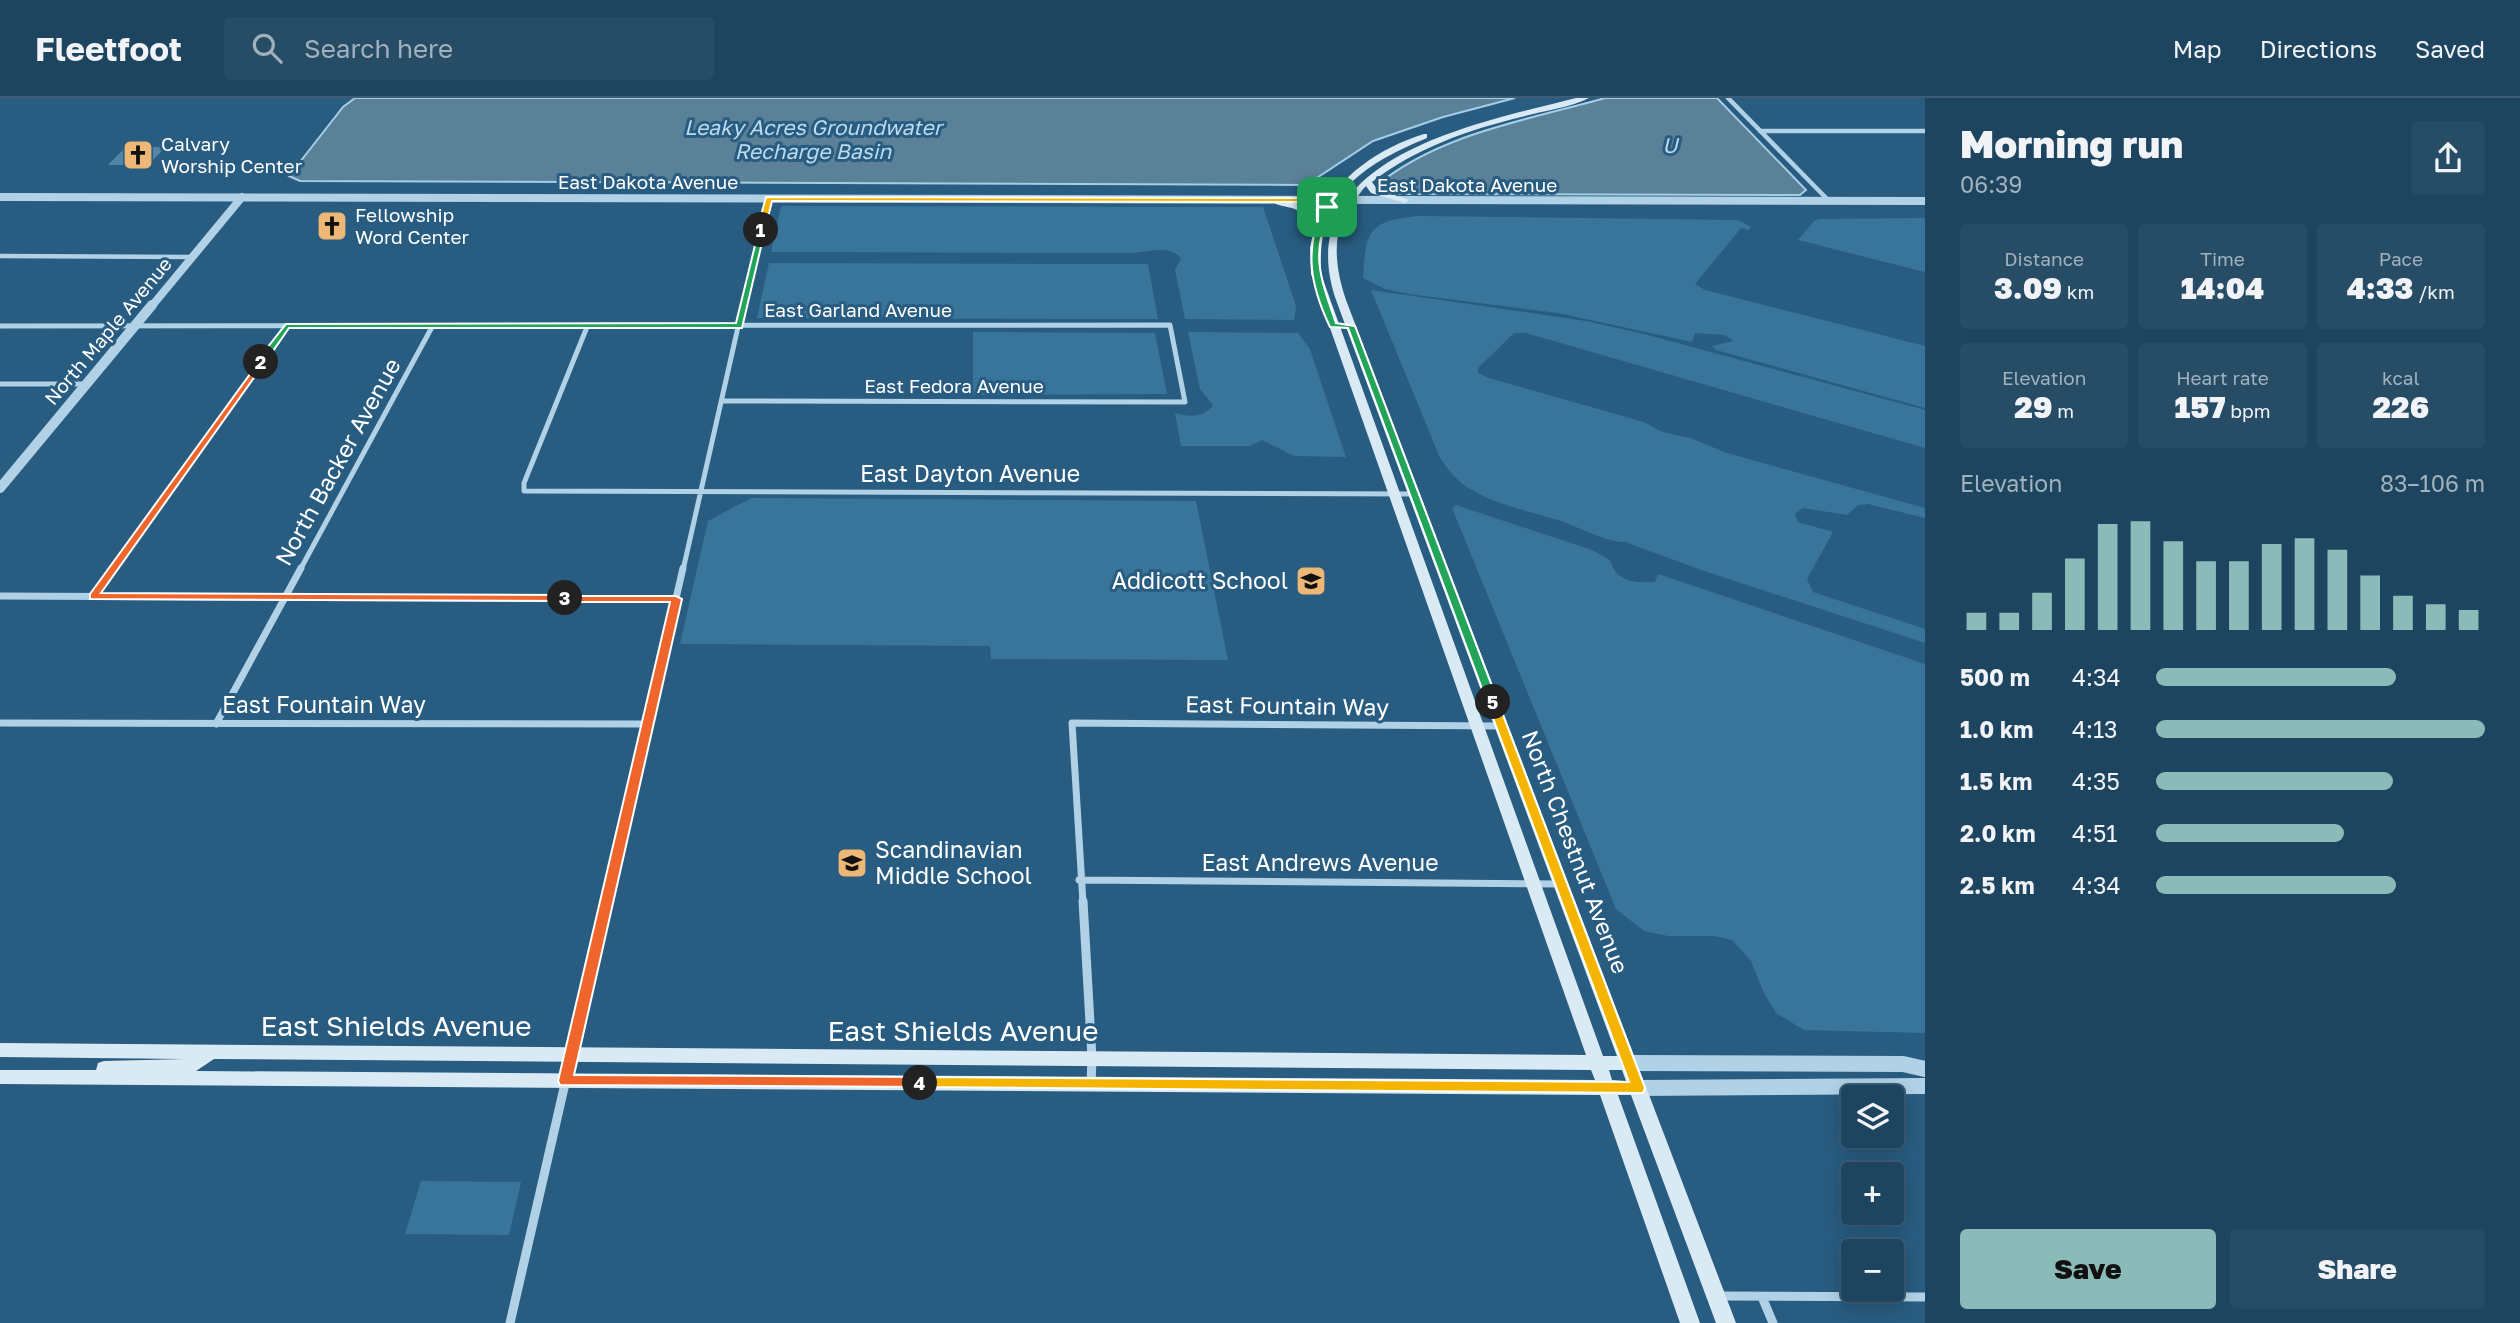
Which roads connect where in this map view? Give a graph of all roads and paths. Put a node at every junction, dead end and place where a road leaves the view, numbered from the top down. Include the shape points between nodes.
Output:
1 (1556, 98) edge
2 (1585, 98) edge
3 (1728, 98) edge
4 (1760, 131) junction
5 (1925, 131) edge
6 (1367, 181) junction
7 (0, 197) edge
8 (242, 197) junction
9 (768, 198) junction
10 (1270, 200) junction
11 (1332, 200) junction
12 (1349, 200) junction
13 (1405, 200) junction
14 (1829, 201) junction
15 (1925, 201) edge
16 (1318, 227) junction
17 (0, 256) edge
18 (192, 257) junction
19 (0, 326) edge
20 (136, 326) junction
21 (286, 326) junction
22 (739, 326) junction
23 (1333, 326) junction
24 (1351, 326) junction
25 (432, 327) junction
26 (587, 327) junction
27 (0, 384) edge
28 (86, 384) junction
29 (722, 401) junction
30 (1185, 402) joint
31 (0, 488) edge
32 (701, 490) junction
33 (1393, 494) junction
34 (1415, 494) junction
35 (0, 596) edge
36 (94, 597) junction
37 (284, 597) junction
38 (676, 599) junction
39 (0, 723) edge
40 (216, 724) junction
41 (648, 724) junction
42 (1502, 726) junction
43 (1476, 727) junction
44 (1079, 880) junction
45 (1532, 884) junction
46 (1561, 884) junction
47 (0, 1050) edge
48 (211, 1051) junction
49 (572, 1054) junction
50 (1092, 1058) junction
51 (1596, 1062) junction
52 (1629, 1063) junction
53 (1925, 1069) edge
54 (0, 1077) edge
55 (63, 1077) junction
56 (565, 1081) junction
57 (1091, 1084) junction
58 (1925, 1086) edge
59 (1605, 1088) junction
60 (1638, 1088) junction
61 (1716, 1296) junction
62 (1762, 1297) junction
63 (1925, 1297) edge
64 (510, 1323) edge
65 (1689, 1323) edge
66 (1726, 1323) edge
67 (1773, 1323) edge

1 - 11 main road via 1409,142 1364,168
2 - 6 main road, North Chestnut Avenue via 1436,141
3 - 4 street
4 - 5 street
4 - 14 street
6 - 12 main road, North Chestnut Avenue
6 - 13 main road via 1379,194
7 - 8 street, East Dakota Avenue
8 - 9 street, East Dakota Avenue
8 - 18 street, North Maple Avenue
9 - 10 street, East Dakota Avenue
9 - 22 street
10 - 11 street, East Dakota Avenue
10 - 16 main road via 1303,208
11 - 12 street, East Dakota Avenue
11 - 16 main road
12 - 13 street, East Dakota Avenue
12 - 24 main road, North Chestnut Avenue via 1336,224 1331,256
13 - 14 street, East Dakota Avenue
14 - 15 street, East Dakota Avenue
16 - 23 main road via 1313,250 1316,274
17 - 18 street
18 - 20 street, North Maple Avenue
19 - 20 street, East Garland Avenue
20 - 21 street, East Garland Avenue
20 - 28 street, North Maple Avenue
21 - 25 street, East Garland Avenue
21 - 36 street
22 - 26 street, East Garland Avenue
22 - 29 street
22 - 30 street, East Garland Avenue via 1170,325
23 - 24 main road
23 - 33 main road
24 - 34 main road, North Chestnut Avenue
25 - 26 street, East Garland Avenue
25 - 37 street, North Backer Avenue
26 - 32 street, East Dayton Avenue via 524,491
27 - 28 street
28 - 31 street, North Maple Avenue
29 - 30 street, East Fedora Avenue
29 - 32 street
32 - 33 street, East Dayton Avenue
32 - 38 street
33 - 34 street, East Dayton Avenue
33 - 43 main road
34 - 42 main road, North Chestnut Avenue
35 - 36 street
36 - 37 street
37 - 38 street
37 - 40 street, North Backer Avenue
38 - 41 street
39 - 40 street, East Fountain Way
40 - 41 street, East Fountain Way
41 - 49 street
42 - 43 street, East Fountain Way
42 - 46 main road, North Chestnut Avenue
43 - 44 street, East Fountain Way via 1072,723
43 - 45 main road
44 - 45 street, East Andrews Avenue
44 - 50 street
45 - 46 street, East Andrews Avenue
45 - 51 main road
46 - 52 main road, North Chestnut Avenue
47 - 48 main road, East Shields Avenue
48 - 49 main road, East Shields Avenue
48 - 55 main road via 193,1065 93,1068
49 - 50 main road, East Shields Avenue
49 - 56 street
50 - 51 main road, East Shields Avenue
50 - 57 street
51 - 52 main road, East Shields Avenue
51 - 59 main road
52 - 53 street, East Shields Avenue via 1903,1064
52 - 60 main road, North Chestnut Avenue
54 - 55 main road
55 - 56 main road
56 - 57 main road
56 - 64 street
57 - 59 main road
58 - 60 street
59 - 60 main road
59 - 65 main road
60 - 61 main road, North Chestnut Avenue
61 - 62 street
61 - 66 main road, North Chestnut Avenue
62 - 63 street
62 - 67 street

